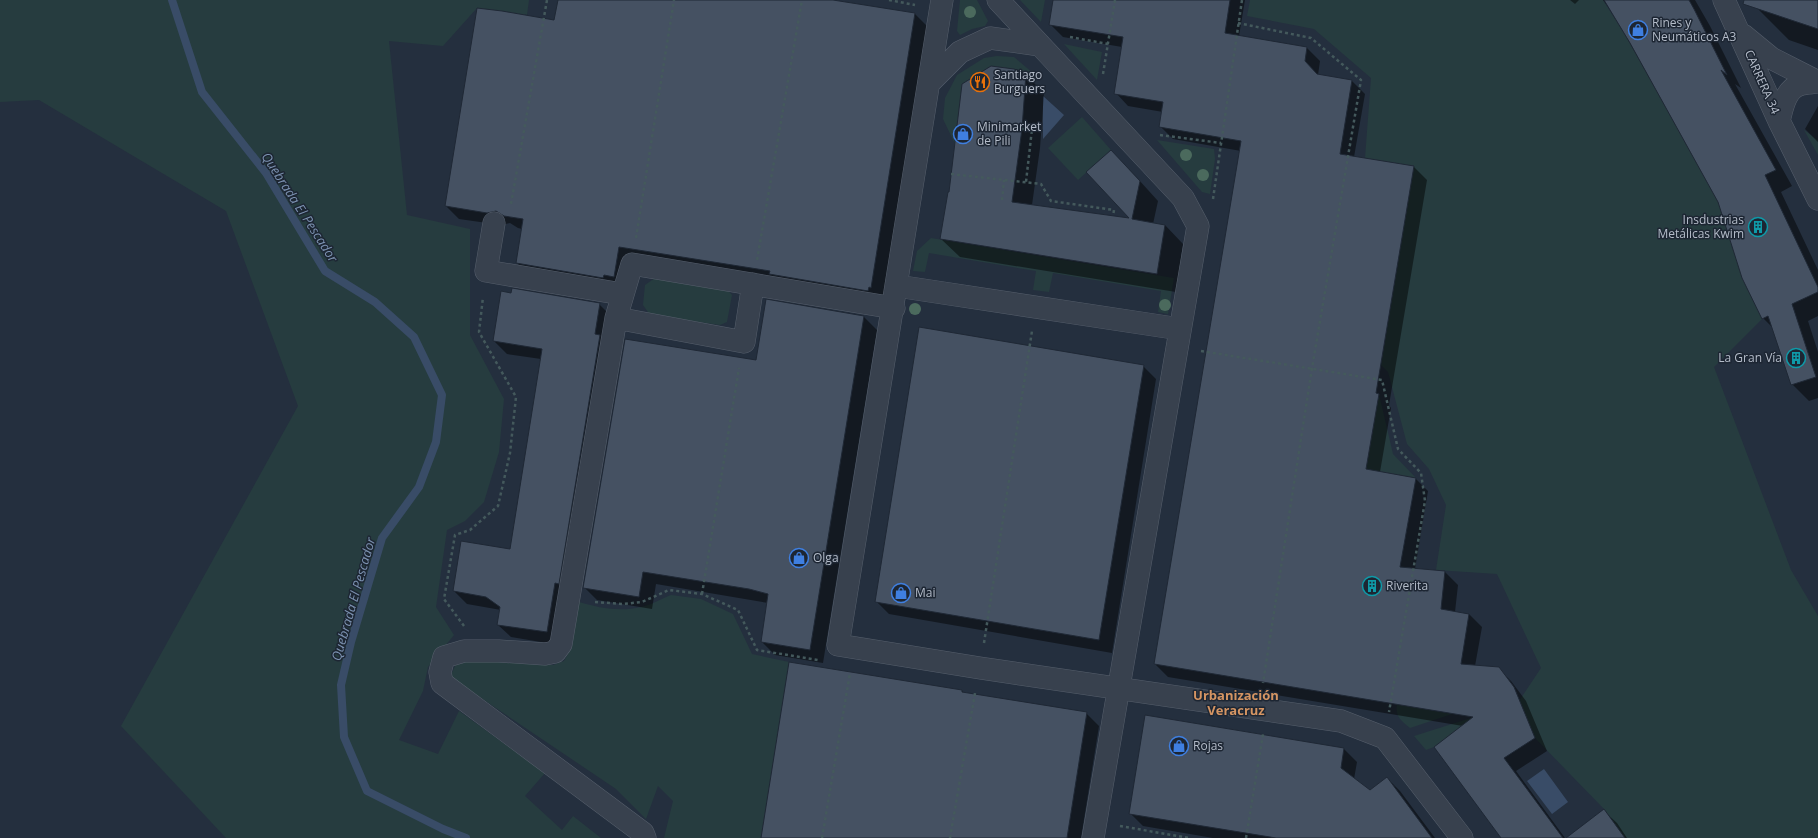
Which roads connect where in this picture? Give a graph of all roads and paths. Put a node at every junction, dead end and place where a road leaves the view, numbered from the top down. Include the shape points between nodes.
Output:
1 (547, 0) edge
2 (674, 0) edge
3 (802, 0) edge
4 (942, 0) edge
5 (998, 0) edge
6 (1116, 0) edge
7 (1242, 0) edge
8 (1724, 0) edge
9 (1238, 23) junction
10 (1740, 33) junction
11 (1040, 45) junction
12 (1818, 82) edge
13 (929, 83) junction
14 (1097, 106) junction
15 (1779, 121) junction
16 (1022, 129) dead end
17 (1158, 134) dead end
18 (1221, 143) junction
19 (951, 174) dead end
20 (1004, 180) junction
21 (1026, 182) junction
22 (1818, 199) edge
23 (1002, 200) dead end
24 (1113, 216) dead end
25 (494, 223) joint
26 (1198, 226) junction
27 (632, 264) junction
28 (486, 271) junction
29 (752, 284) junction
30 (897, 286) junction
31 (622, 294) junction
32 (1036, 307) junction
33 (894, 308) junction
34 (616, 318) junction
35 (1179, 338) junction
36 (744, 342) junction
37 (1312, 368) junction
38 (702, 594) junction
39 (570, 595) junction
40 (467, 630) dead end
41 (854, 647) junction
42 (820, 660) dead end
43 (980, 668) junction
44 (1118, 687) junction
45 (1263, 710) junction
46 (1385, 738) junction
47 (1094, 830) edge
48 (645, 838) edge
49 (822, 838) edge
50 (950, 838) edge
51 (1189, 838) edge
52 (1246, 838) edge
53 (1462, 838) edge

1 - 25 path via 507,226
2 - 27 path
3 - 29 path
4 - 13 street
5 - 11 street
6 - 14 path
7 - 9 path
8 - 10 street, CARRERA 34
9 - 18 path
9 - 37 path via 1311,38 1361,80
10 - 12 street via 1771,58
10 - 15 street, CARRERA 34
11 - 13 street via 990,38 960,52
11 - 14 street
12 - 15 street via 1791,90
13 - 30 street
14 - 26 street via 1183,198
15 - 22 street, CARRERA 34
16 - 21 path via 1032,130
17 - 18 path
18 - 26 path via 1213,201
19 - 20 path
20 - 21 path
20 - 23 path
21 - 24 path via 1041,184 1051,201 1114,210
25 - 28 street
26 - 35 street
27 - 29 street
27 - 31 street
28 - 31 street
28 - 40 path via 479,332 516,397 510,453 498,506 470,530 455,535 444,599
29 - 33 street
29 - 36 street
30 - 32 street
30 - 33 street
31 - 34 street
32 - 35 street
32 - 43 path
33 - 41 street via 838,645
34 - 36 street
34 - 39 street
35 - 37 path
35 - 44 street
36 - 38 path
37 - 45 path
37 - 46 path via 1382,380 1398,449 1421,473 1425,501
38 - 39 path via 669,590 642,602 623,604 601,603
38 - 42 path via 738,610 757,650
39 - 48 street via 561,644 554,652 545,654 464,651 444,657 440,672 442,683 644,833
41 - 43 street
41 - 49 path
43 - 44 street
43 - 50 path
44 - 45 street
44 - 47 street
45 - 46 street via 1341,721
45 - 52 path
46 - 53 street
47 - 51 path

